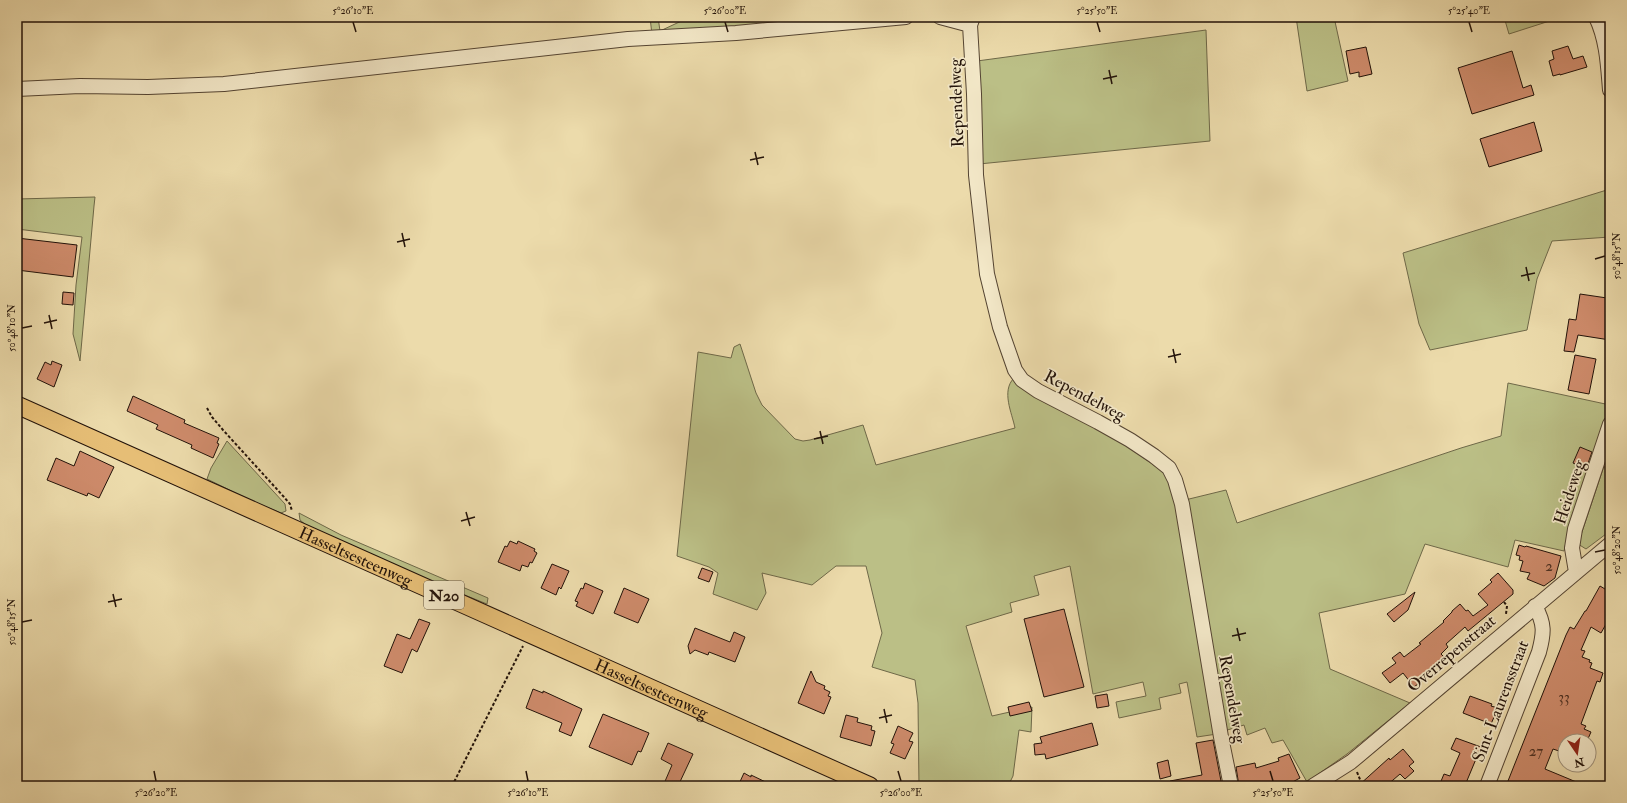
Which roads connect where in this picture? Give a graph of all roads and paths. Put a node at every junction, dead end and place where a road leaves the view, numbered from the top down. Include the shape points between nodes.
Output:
1 (906, 17) edge
2 (940, 17) edge
3 (1596, 17) edge
4 (972, 21) edge
5 (17, 89) edge
6 (1610, 90) edge
7 (17, 405) edge
8 (207, 408) dead end
9 (1610, 424) edge
10 (293, 528) junction
11 (1610, 544) edge
12 (1576, 572) junction
13 (1504, 602) dead end
14 (1535, 606) junction
15 (1504, 619) dead end
16 (530, 634) junction
17 (1357, 771) dead end
18 (1361, 782) dead end
19 (452, 786) edge
20 (870, 786) edge
21 (1231, 786) edge
22 (1314, 786) edge
23 (1487, 786) edge

1 - 5 street via 736,33 628,39 224,84
2 - 4 street
3 - 6 street via 1607,52
4 - 21 street, Rependelweg via 976,175 987,274 1000,327 1015,370 1022,380 1130,440 1169,468 1176,480
7 - 10 main road, Hasseltsesteenweg / N20
8 - 10 path via 212,417 290,504
9 - 12 street, Heideweg via 1575,529 1572,548
10 - 16 main road, Hasseltsesteenweg / N20
11 - 12 street, Overrepenstraat
12 - 14 street, Overrepenstraat
13 - 15 path via 1507,606
14 - 22 street, Overrepenstraat via 1351,762
14 - 23 street, Sint-Laurensstraat via 1543,622 1542,640 1534,667
16 - 19 path
16 - 20 main road, Hasseltsesteenweg / N20
17 - 18 path

